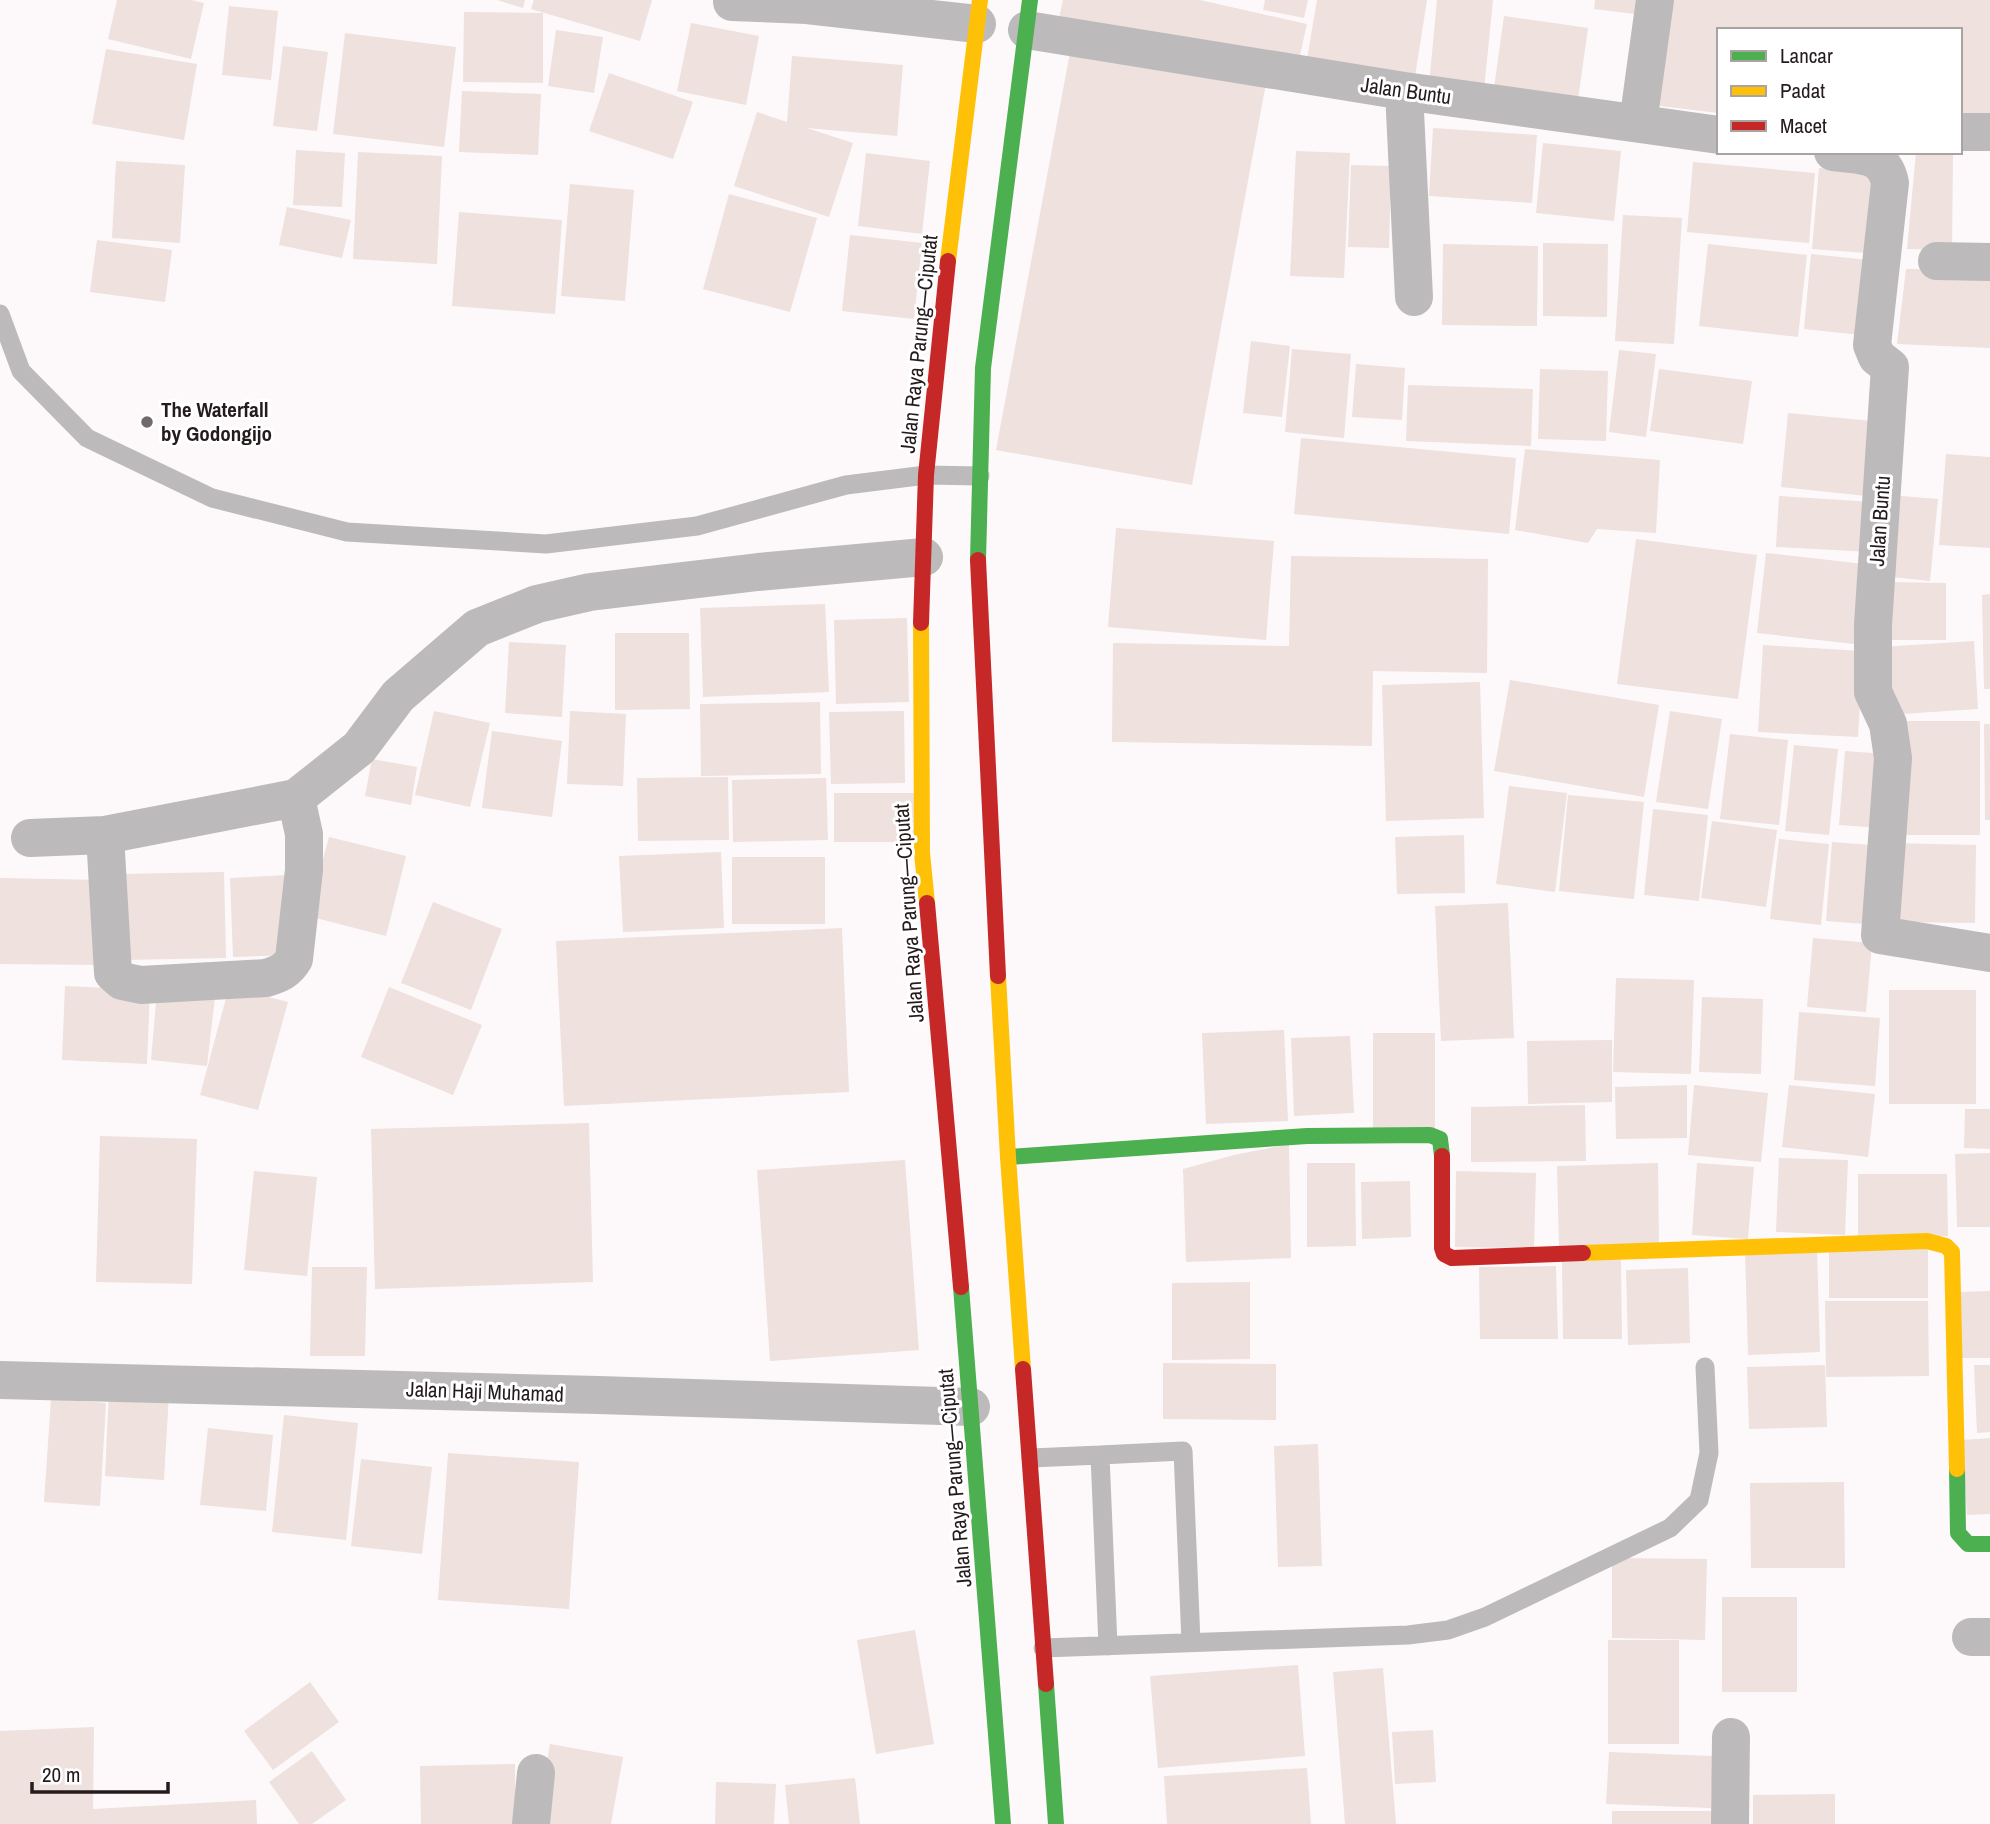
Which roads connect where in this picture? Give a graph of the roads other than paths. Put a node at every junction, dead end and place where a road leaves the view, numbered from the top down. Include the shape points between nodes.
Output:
1 (1655, 0) edge
2 (732, 2) edge
3 (979, 12) edge
4 (1028, 15) edge
5 (1404, 91) junction
6 (1638, 123) junction
7 (1962, 132) edge
8 (1990, 132) edge
9 (1717, 135) edge
10 (1842, 154) edge
11 (1937, 261) dead end
12 (1990, 262) edge
13 (1414, 297) dead end
14 (0, 314) edge
15 (926, 475) junction
16 (980, 475) junction
17 (923, 557) junction
18 (296, 798) junction
19 (105, 835) junction
20 (30, 838) dead end
21 (1990, 953) edge
22 (1009, 1157) junction
23 (1705, 1367) dead end
24 (0, 1380) edge
25 (971, 1407) junction
26 (1100, 1455) junction
27 (1031, 1458) junction
28 (1990, 1544) edge
29 (1191, 1642) junction
30 (1108, 1646) junction
31 (1043, 1648) junction
32 (1731, 1737) dead end
33 (536, 1773) dead end
34 (531, 1824) edge
35 (1003, 1824) edge
36 (1056, 1824) edge
37 (1730, 1824) edge

1 - 6 street
2 - 3 street
3 - 15 main road, Jalan Raya Parung—Ciputat
4 - 5 street, Jalan Buntu via 1093,41
4 - 16 main road via 984,368
5 - 6 street, Jalan Buntu
5 - 13 street
6 - 9 street, Jalan Buntu
7 - 8 street
10 - 21 street, Jalan Buntu via 1880,162 1887,168 1890,183 1872,345 1877,357 1890,367 1873,625 1873,692 1886,716 1893,758 1880,935
11 - 12 street
14 - 15 lane via 21,371 87,438 212,498 347,532 546,544 697,526 846,485
15 - 16 lane
15 - 17 main road, Jalan Raya Parung—Ciputat
16 - 22 main road via 980,633
17 - 18 street via 590,592 537,604 477,628 398,696 359,748
17 - 25 main road, Jalan Raya Parung—Ciputat via 922,853
18 - 19 street
18 - 19 street via 304,834 304,870 294,959 279,975 266,978 141,985 122,981 113,973
19 - 20 street
22 - 27 main road
22 - 28 main road via 1307,1136 1430,1135 1443,1145 1443,1248 1452,1258 1927,1241 1946,1246 1952,1252 1958,1533 1968,1544
23 - 29 lane via 1709,1453 1699,1500 1670,1528 1485,1617 1448,1630
24 - 25 street, Jalan Haji Muhamad
25 - 35 main road, Jalan Raya Parung—Ciputat
26 - 27 lane
26 - 29 lane via 1183,1451
26 - 30 lane
27 - 31 main road
29 - 30 lane
30 - 31 lane
31 - 36 main road
32 - 37 street
33 - 34 street

